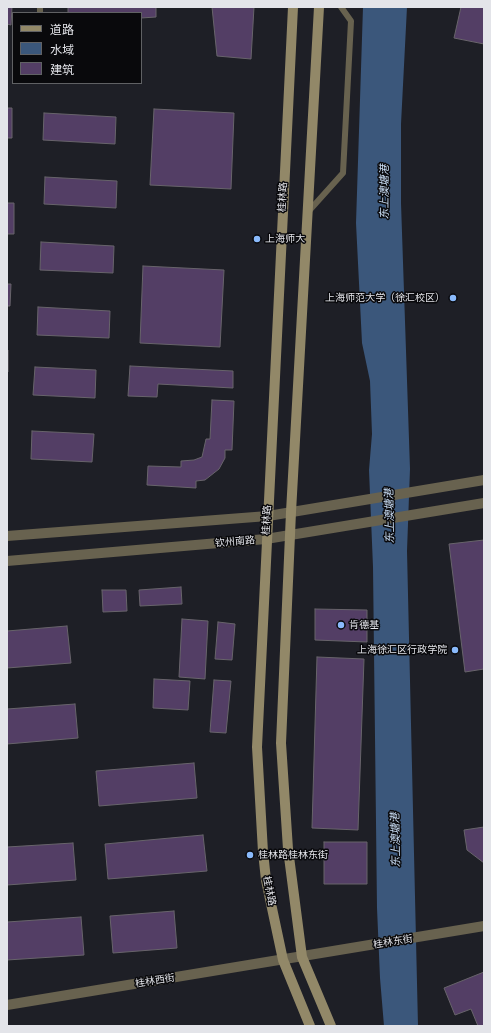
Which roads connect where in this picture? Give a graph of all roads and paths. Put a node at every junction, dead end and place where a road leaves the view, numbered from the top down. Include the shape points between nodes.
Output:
1 (293, 7) edge
2 (319, 7) edge
3 (341, 7) edge
4 (307, 213) junction
5 (484, 480) edge
6 (484, 503) edge
7 (291, 512) junction
8 (268, 516) junction
9 (291, 535) junction
10 (7, 536) edge
11 (266, 539) junction
12 (7, 561) edge
13 (484, 926) edge
14 (302, 957) junction
15 (283, 960) junction
16 (7, 1006) edge
17 (310, 1026) edge
18 (331, 1026) edge

1 - 8 main road, 桂林路
2 - 4 main road
3 - 4 lane via 351,21 343,174
4 - 7 main road
5 - 7 street
6 - 9 street, 钦州南路
7 - 8 street
7 - 9 main road
8 - 10 street
8 - 11 main road, 桂林路
9 - 11 street, 钦州南路
9 - 14 main road via 281,743 288,849
11 - 12 street, 钦州南路
11 - 15 main road, 桂林路 via 257,747 262,852
13 - 14 street, 桂林东街
14 - 15 street, 桂林西街
14 - 18 main road
15 - 16 street, 桂林西街
15 - 17 main road, 桂林路

